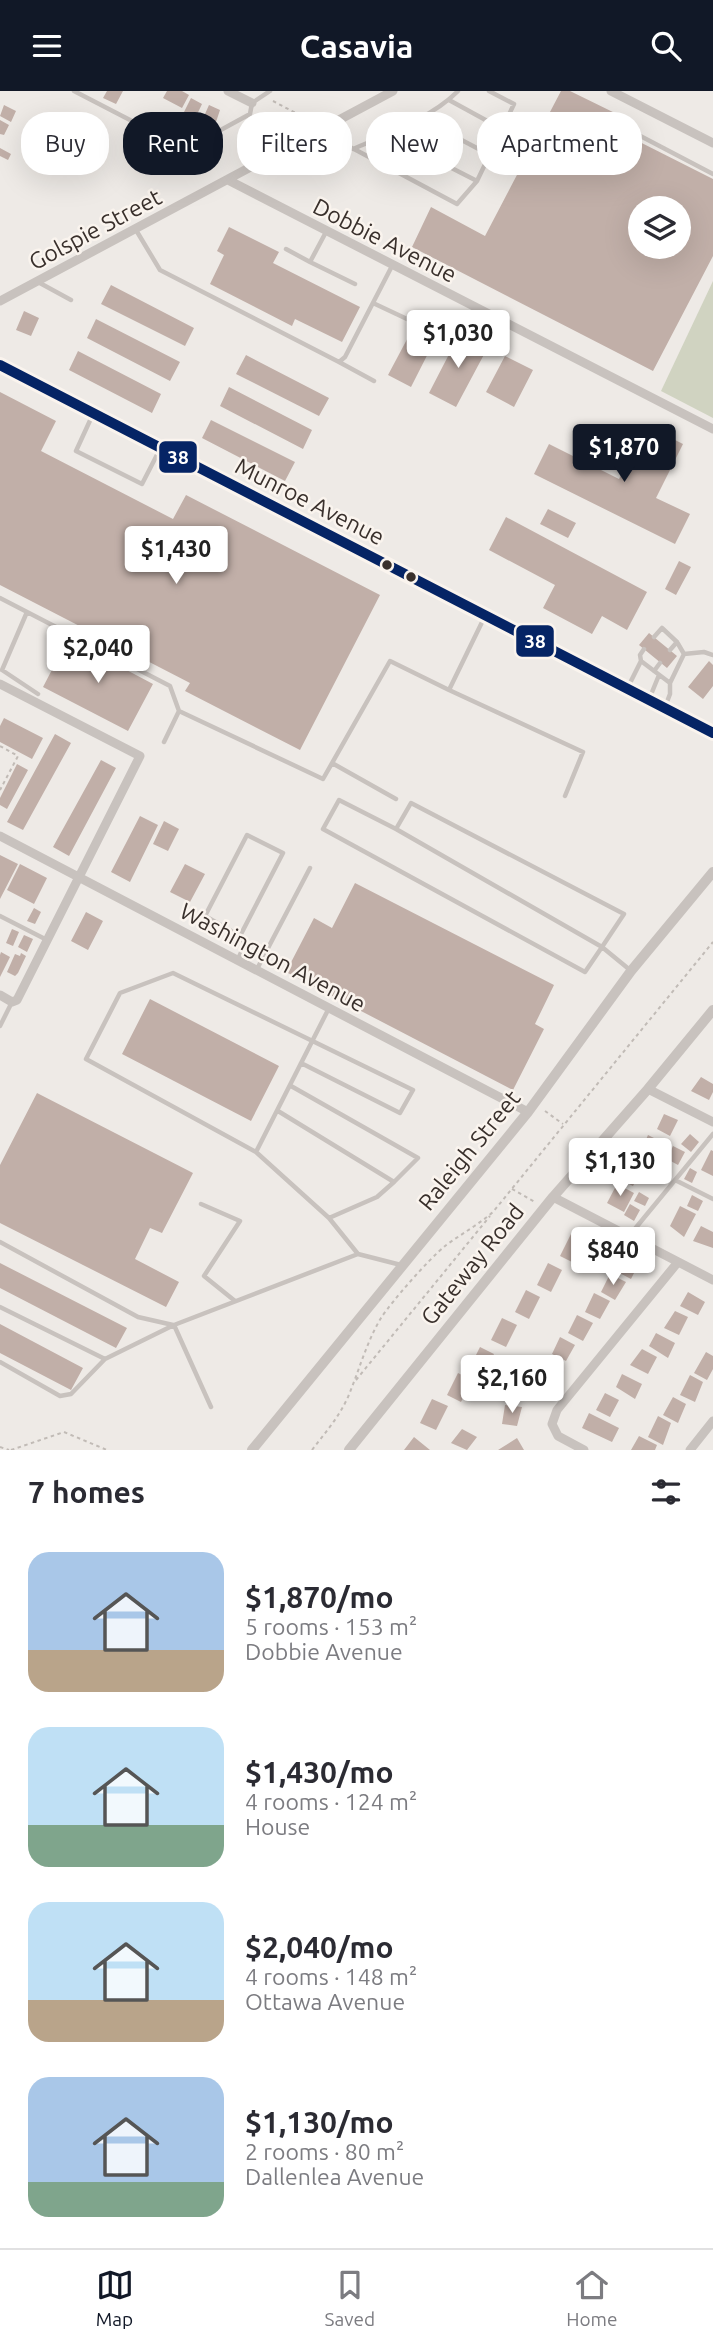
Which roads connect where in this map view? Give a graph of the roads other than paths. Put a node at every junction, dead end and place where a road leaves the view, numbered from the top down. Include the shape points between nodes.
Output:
1 (74, 91) edge
2 (228, 91) edge
3 (271, 91) edge
4 (393, 91) edge
5 (458, 91) edge
6 (489, 91) edge
7 (611, 91) edge
8 (449, 100) junction
9 (252, 103) junction
10 (429, 112) edge
11 (510, 112) edge
12 (352, 113) edge
13 (477, 115) edge
14 (642, 137) edge
15 (713, 143) edge
16 (366, 144) edge
17 (353, 149) joint
18 (463, 173) edge
19 (713, 174) edge
20 (237, 175) edge
21 (481, 175) edge
22 (228, 180) junction
23 (478, 181) junction
24 (136, 229) junction
25 (326, 232) junction
26 (286, 249) dead end
27 (310, 262) junction
28 (392, 266) junction
29 (37, 282) junction
30 (355, 284) dead end
31 (71, 300) dead end
32 (0, 301) edge
33 (373, 303) junction
34 (407, 319) dead end
35 (339, 362) junction
36 (0, 365) edge
37 (374, 381) dead end
38 (93, 413) junction
39 (713, 429) edge
40 (161, 448) junction
41 (0, 598) edge
42 (27, 612) junction
43 (485, 615) junction
44 (654, 637) dead end
45 (677, 642) junction
46 (644, 649) dead end
47 (670, 650) dead end
48 (684, 654) junction
49 (713, 655) edge
50 (641, 661) junction
51 (660, 663) dead end
52 (656, 673) junction
53 (670, 683) junction
54 (0, 684) edge
55 (628, 689) junction
56 (449, 690) junction
57 (38, 694) dead end
58 (648, 699) junction
59 (664, 708) junction
60 (179, 711) junction
61 (713, 733) edge
62 (164, 742) dead end
63 (332, 763) junction
64 (565, 796) dead end
65 (396, 799) dead end
66 (396, 829) junction
67 (0, 836) edge
68 (310, 868) dead end
69 (713, 872) edge
70 (80, 877) junction
71 (0, 916) edge
72 (240, 936) junction
73 (48, 941) junction
74 (602, 947) junction
75 (238, 960) junction
76 (257, 970) junction
77 (632, 971) junction
78 (0, 995) edge
79 (15, 1001) junction
80 (329, 1008) junction
81 (713, 1010) edge
82 (0, 1026) edge
83 (312, 1041) junction
84 (301, 1063) junction
85 (290, 1086) junction
86 (648, 1089) junction
87 (531, 1108) junction
88 (278, 1111) junction
89 (713, 1122) edge
90 (713, 1134) edge
91 (256, 1152) junction
92 (675, 1180) junction
93 (394, 1182) junction
94 (553, 1197) junction
95 (713, 1199) edge
96 (201, 1204) dead end
97 (329, 1218) junction
98 (628, 1236) junction
99 (0, 1242) edge
100 (358, 1254) junction
101 (678, 1262) junction
102 (402, 1266) junction
103 (713, 1280) edge
104 (236, 1301) junction
105 (0, 1307) edge
106 (174, 1325) junction
107 (105, 1359) junction
108 (0, 1362) edge
109 (211, 1407) dead end
110 (713, 1422) edge
111 (252, 1450) edge
112 (349, 1450) edge
113 (584, 1450) edge
114 (690, 1450) edge

1 - 9 lane via 186,149 250,114
2 - 9 street
3 - 9 lane
4 - 12 street, Golspie Street
5 - 8 lane
6 - 11 lane via 514,104
7 - 15 street
8 - 10 lane
8 - 13 lane
14 - 19 lane
16 - 17 lane
17 - 23 lane via 457,204
18 - 23 lane
20 - 22 street, Golspie Street
21 - 23 lane
22 - 24 street, Golspie Street
22 - 25 street, Dobbie Avenue
24 - 29 street, Golspie Street
24 - 35 lane via 160,270
25 - 27 lane
25 - 28 street, Dobbie Avenue
26 - 27 lane
27 - 30 lane
28 - 33 lane
28 - 39 street, Dobbie Avenue
29 - 31 lane
29 - 32 street, Golspie Street
33 - 34 lane
33 - 35 lane
35 - 37 lane
36 - 38 main road, Munroe Avenue
38 - 40 main road, Munroe Avenue
38 - 40 lane via 76,451 142,484
40 - 43 main road, Munroe Avenue
41 - 42 lane
42 - 57 lane via 2,670
42 - 60 lane via 170,685
43 - 55 main road, Munroe Avenue
43 - 56 lane
44 - 45 lane via 662,628
45 - 47 lane
45 - 48 lane
46 - 50 lane
48 - 49 lane
48 - 53 lane
50 - 52 lane
50 - 55 lane
51 - 52 lane
52 - 53 lane
52 - 58 lane
53 - 59 lane
54 - 70 street via 140,756
55 - 58 main road, Munroe Avenue
56 - 63 lane via 390,661
56 - 64 lane via 583,752
58 - 59 main road, Munroe Avenue
59 - 61 main road, Munroe Avenue
60 - 62 lane
60 - 63 lane via 323,779
63 - 65 lane
66 - 74 lane
66 - 74 lane via 411,803 624,914
66 - 74 lane via 339,800 323,829 585,972
67 - 70 street, Washington Avenue
68 - 76 lane
69 - 77 street, Raleigh Street
70 - 73 street
70 - 75 street, Washington Avenue
71 - 73 lane
72 - 72 lane via 205,916 247,835 283,853
72 - 75 lane via 245,944
73 - 79 street
74 - 77 lane
75 - 76 street, Washington Avenue
76 - 80 street, Washington Avenue
77 - 87 street, Raleigh Street
78 - 79 street
79 - 82 lane
80 - 83 lane
80 - 87 street, Washington Avenue
81 - 86 street, Gateway Road
83 - 84 lane
83 - 84 lane via 413,1090 400,1113
83 - 91 lane via 173,973 120,993 86,1059
84 - 85 lane
85 - 88 lane
85 - 93 lane via 418,1158
86 - 89 street
86 - 94 street, Gateway Road
87 - 102 street, Raleigh Street
88 - 91 lane
88 - 93 lane
90 - 92 lane
91 - 97 lane
92 - 95 lane
92 - 98 lane
93 - 97 lane via 377,1197
94 - 98 street
94 - 112 street, Gateway Road
96 - 104 lane via 240,1221 204,1276
97 - 100 lane
98 - 101 street
99 - 106 lane via 138,1317
100 - 102 lane
100 - 104 lane
101 - 103 street
101 - 113 street via 557,1410 552,1424 558,1436
102 - 111 street, Raleigh Street
104 - 106 lane
105 - 107 lane
106 - 107 lane
106 - 109 lane
107 - 108 lane via 71,1394 61,1396
110 - 114 street

